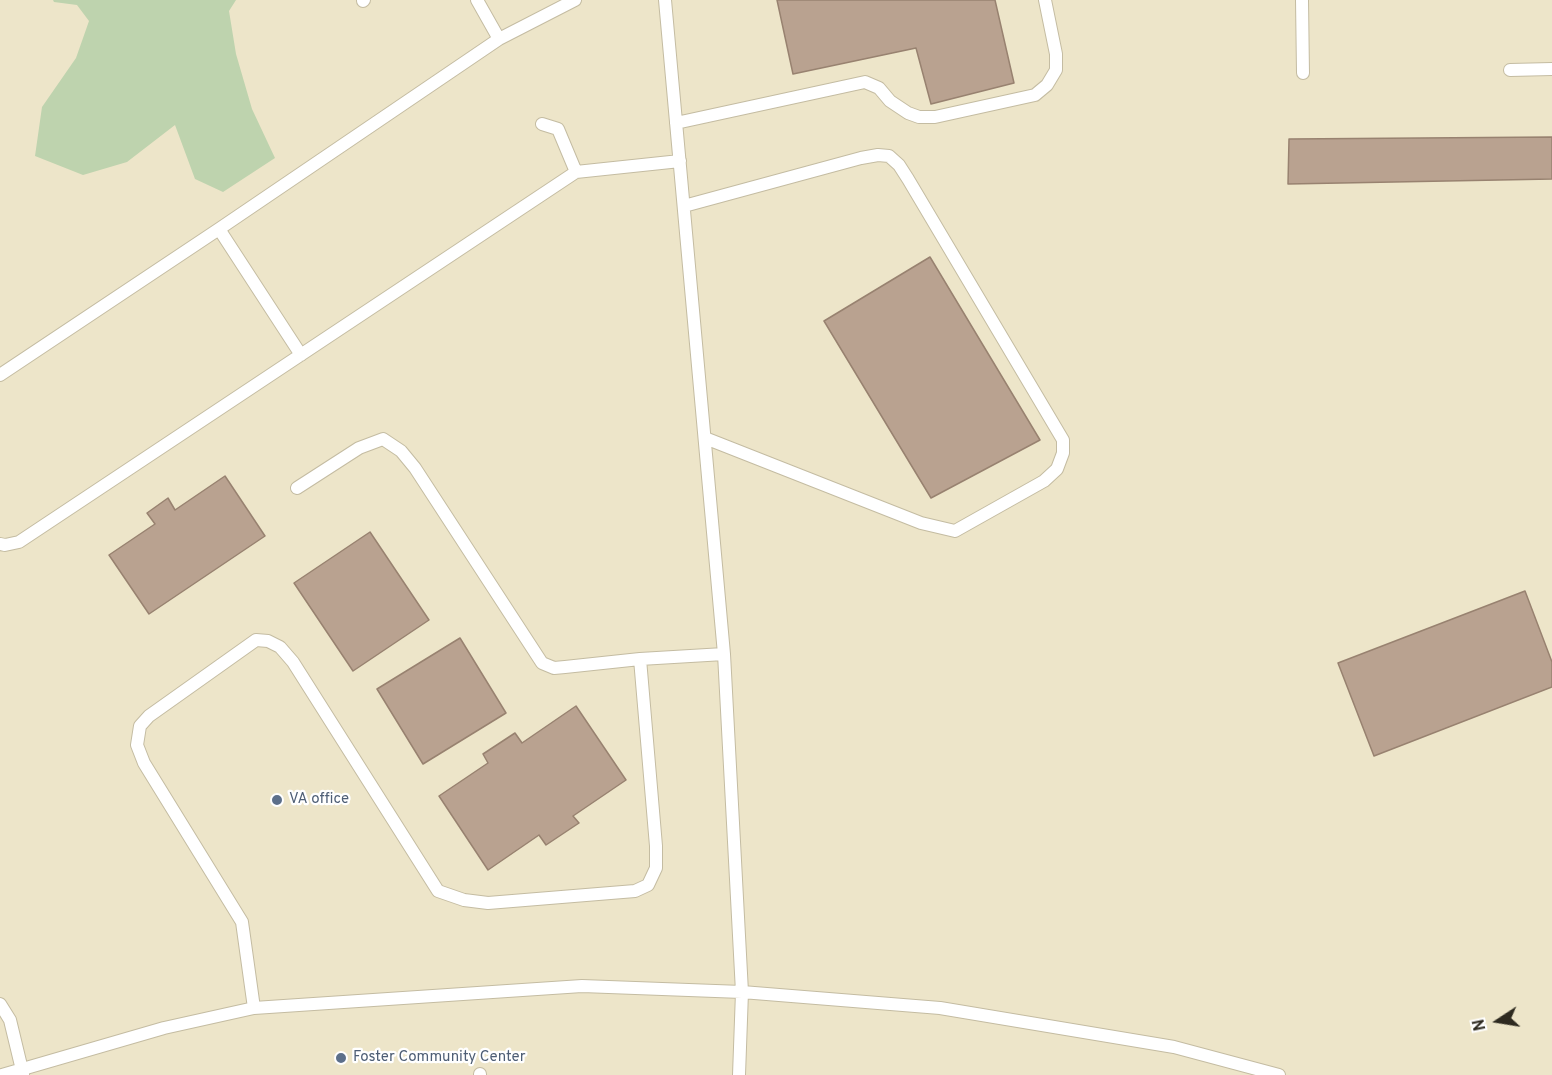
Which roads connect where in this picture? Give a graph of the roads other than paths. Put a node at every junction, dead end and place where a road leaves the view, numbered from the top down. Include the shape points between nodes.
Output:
1 (477, 0) edge
2 (575, 0) edge
3 (665, 0) edge
4 (1045, 0) edge
5 (1302, 0) edge
6 (500, 39) junction
7 (1552, 69) edge
8 (1510, 70) dead end
9 (1303, 73) dead end
10 (676, 123) junction
11 (543, 124) dead end
12 (680, 161) junction
13 (576, 172) junction
14 (684, 206) junction
15 (219, 229) junction
16 (301, 355) junction
17 (0, 375) edge
18 (705, 438) junction
19 (297, 488) dead end
20 (0, 543) edge
21 (724, 654) junction
22 (640, 659) junction
23 (742, 992) junction
24 (0, 1004) edge
25 (254, 1008) junction
26 (22, 1072) edge
27 (1276, 1074) edge
28 (2, 1075) edge
29 (740, 1075) edge

1 - 6 lane
2 - 6 lane
3 - 10 lane
4 - 10 lane via 1053,30 1056,70 1035,95 919,117 865,82
5 - 9 lane
6 - 15 lane
7 - 8 lane
10 - 12 lane
11 - 13 lane via 558,129
12 - 13 lane
12 - 14 lane
13 - 16 lane
14 - 18 lane
14 - 18 lane via 861,159 889,156 908,179 1063,440 1063,453 1057,469 1044,482 955,531 921,523
15 - 16 lane
15 - 17 lane
16 - 20 lane via 19,542
18 - 21 lane
19 - 22 lane via 359,448 383,439 401,451 415,468 542,663 565,668
21 - 22 lane
21 - 23 lane
22 - 25 lane via 656,868 648,885 635,891 488,903 438,891 293,662 280,647 268,641 256,640 149,716 140,726 136,746 242,922
23 - 25 lane via 582,986
23 - 27 lane via 940,1008 1174,1047
23 - 29 lane
24 - 26 lane via 10,1020
25 - 26 lane via 164,1028
26 - 28 lane

